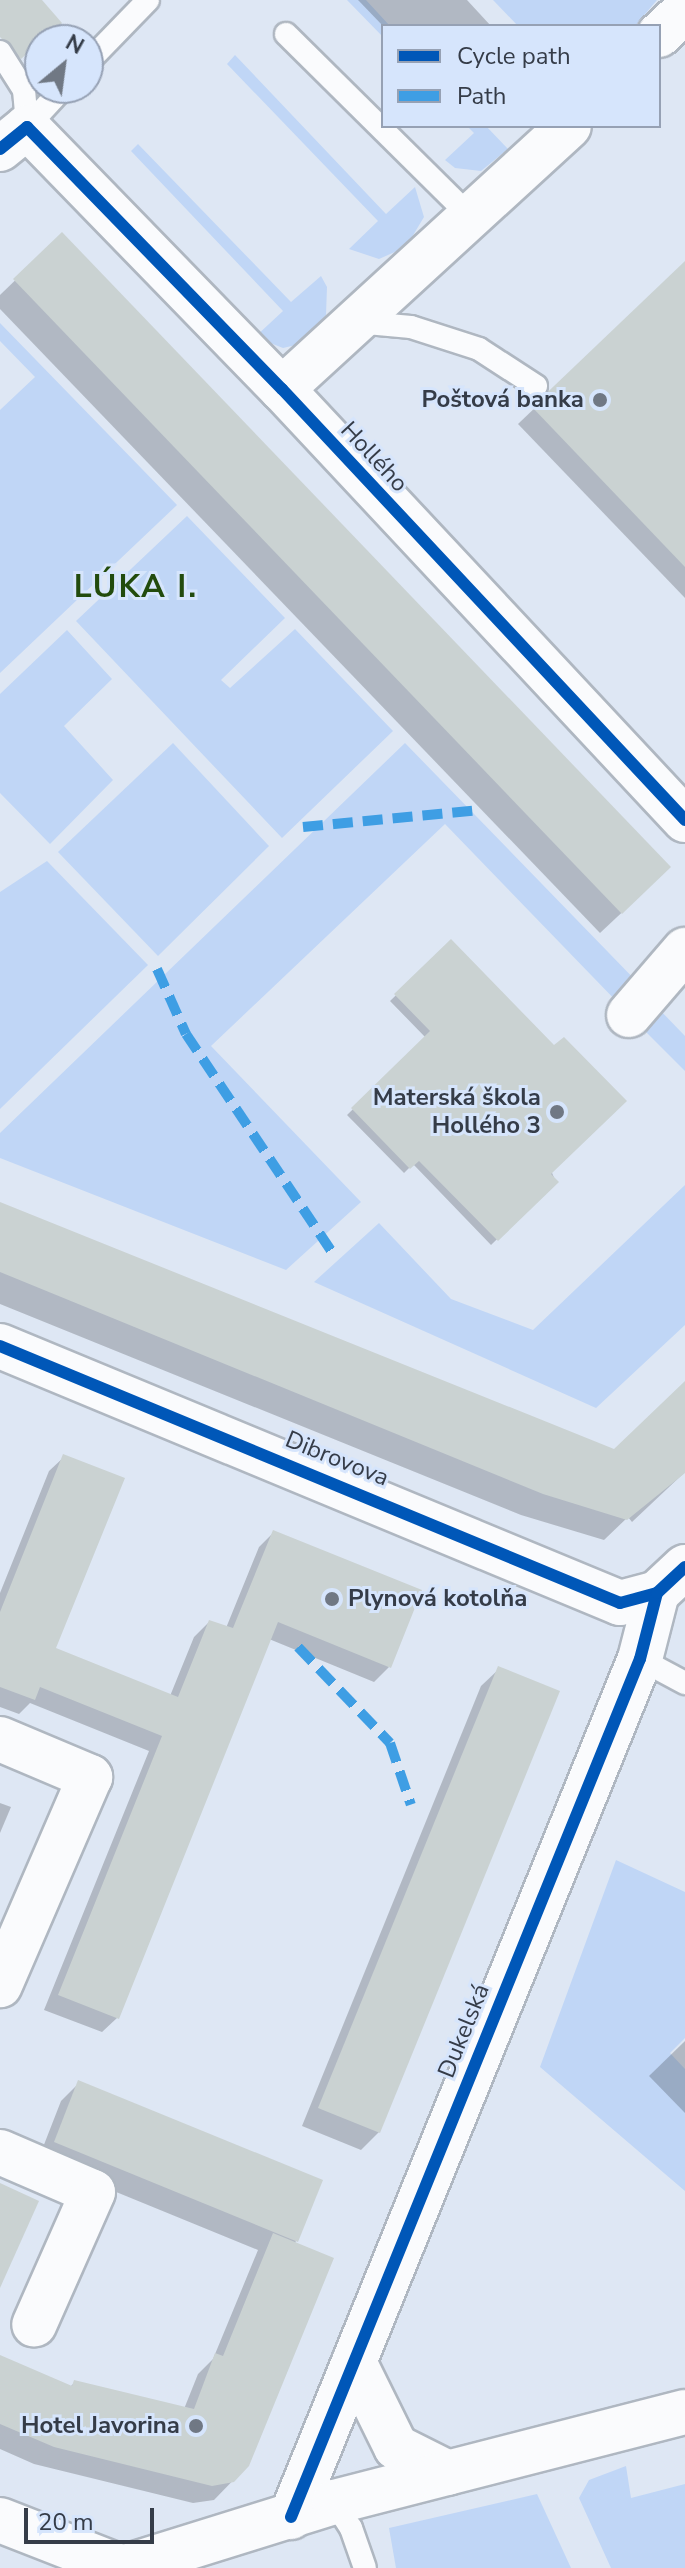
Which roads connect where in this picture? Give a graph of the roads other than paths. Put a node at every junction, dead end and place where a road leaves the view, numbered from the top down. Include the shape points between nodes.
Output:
1 (148, 0) edge
2 (685, 11) edge
3 (661, 33) edge
4 (286, 34) dead end
5 (104, 45) edge
6 (0, 52) edge
7 (47, 104) edge
8 (381, 128) edge
9 (381, 128) edge
10 (567, 128) edge
11 (13, 138) edge
12 (471, 217) junction
13 (355, 322) junction
14 (536, 386) dead end
15 (282, 389) junction
16 (685, 820) edge
17 (685, 950) edge
18 (629, 1015) dead end
19 (0, 1346) edge
20 (671, 1580) edge
21 (640, 1659) junction
22 (685, 1683) edge
23 (0, 1739) edge
24 (0, 1985) edge
25 (0, 2152) edge
26 (34, 2325) dead end
27 (354, 2362) junction
28 (685, 2412) edge
29 (448, 2473) junction
30 (334, 2502) junction
31 (291, 2517) junction
32 (0, 2520) edge
33 (123, 2568) edge
34 (365, 2568) edge

1 - 5 lane
2 - 3 street
4 - 9 lane
6 - 11 lane via 24,90
7 - 11 lane
8 - 12 lane
10 - 12 street
11 - 15 street, Hollého
12 - 13 street
13 - 14 lane via 411,327 479,349
13 - 15 street
15 - 16 street, Hollého
17 - 18 street
19 - 20 street, Dibrovova via 620,1603
20 - 21 street, Dukelská
21 - 22 lane
21 - 27 street, Dukelská
23 - 24 street via 90,1777
25 - 26 street via 93,2192
27 - 29 street via 396,2447
27 - 31 street, Dukelská
28 - 29 street
29 - 30 street
30 - 31 street
30 - 34 lane via 351,2528
31 - 33 street
32 - 33 street

